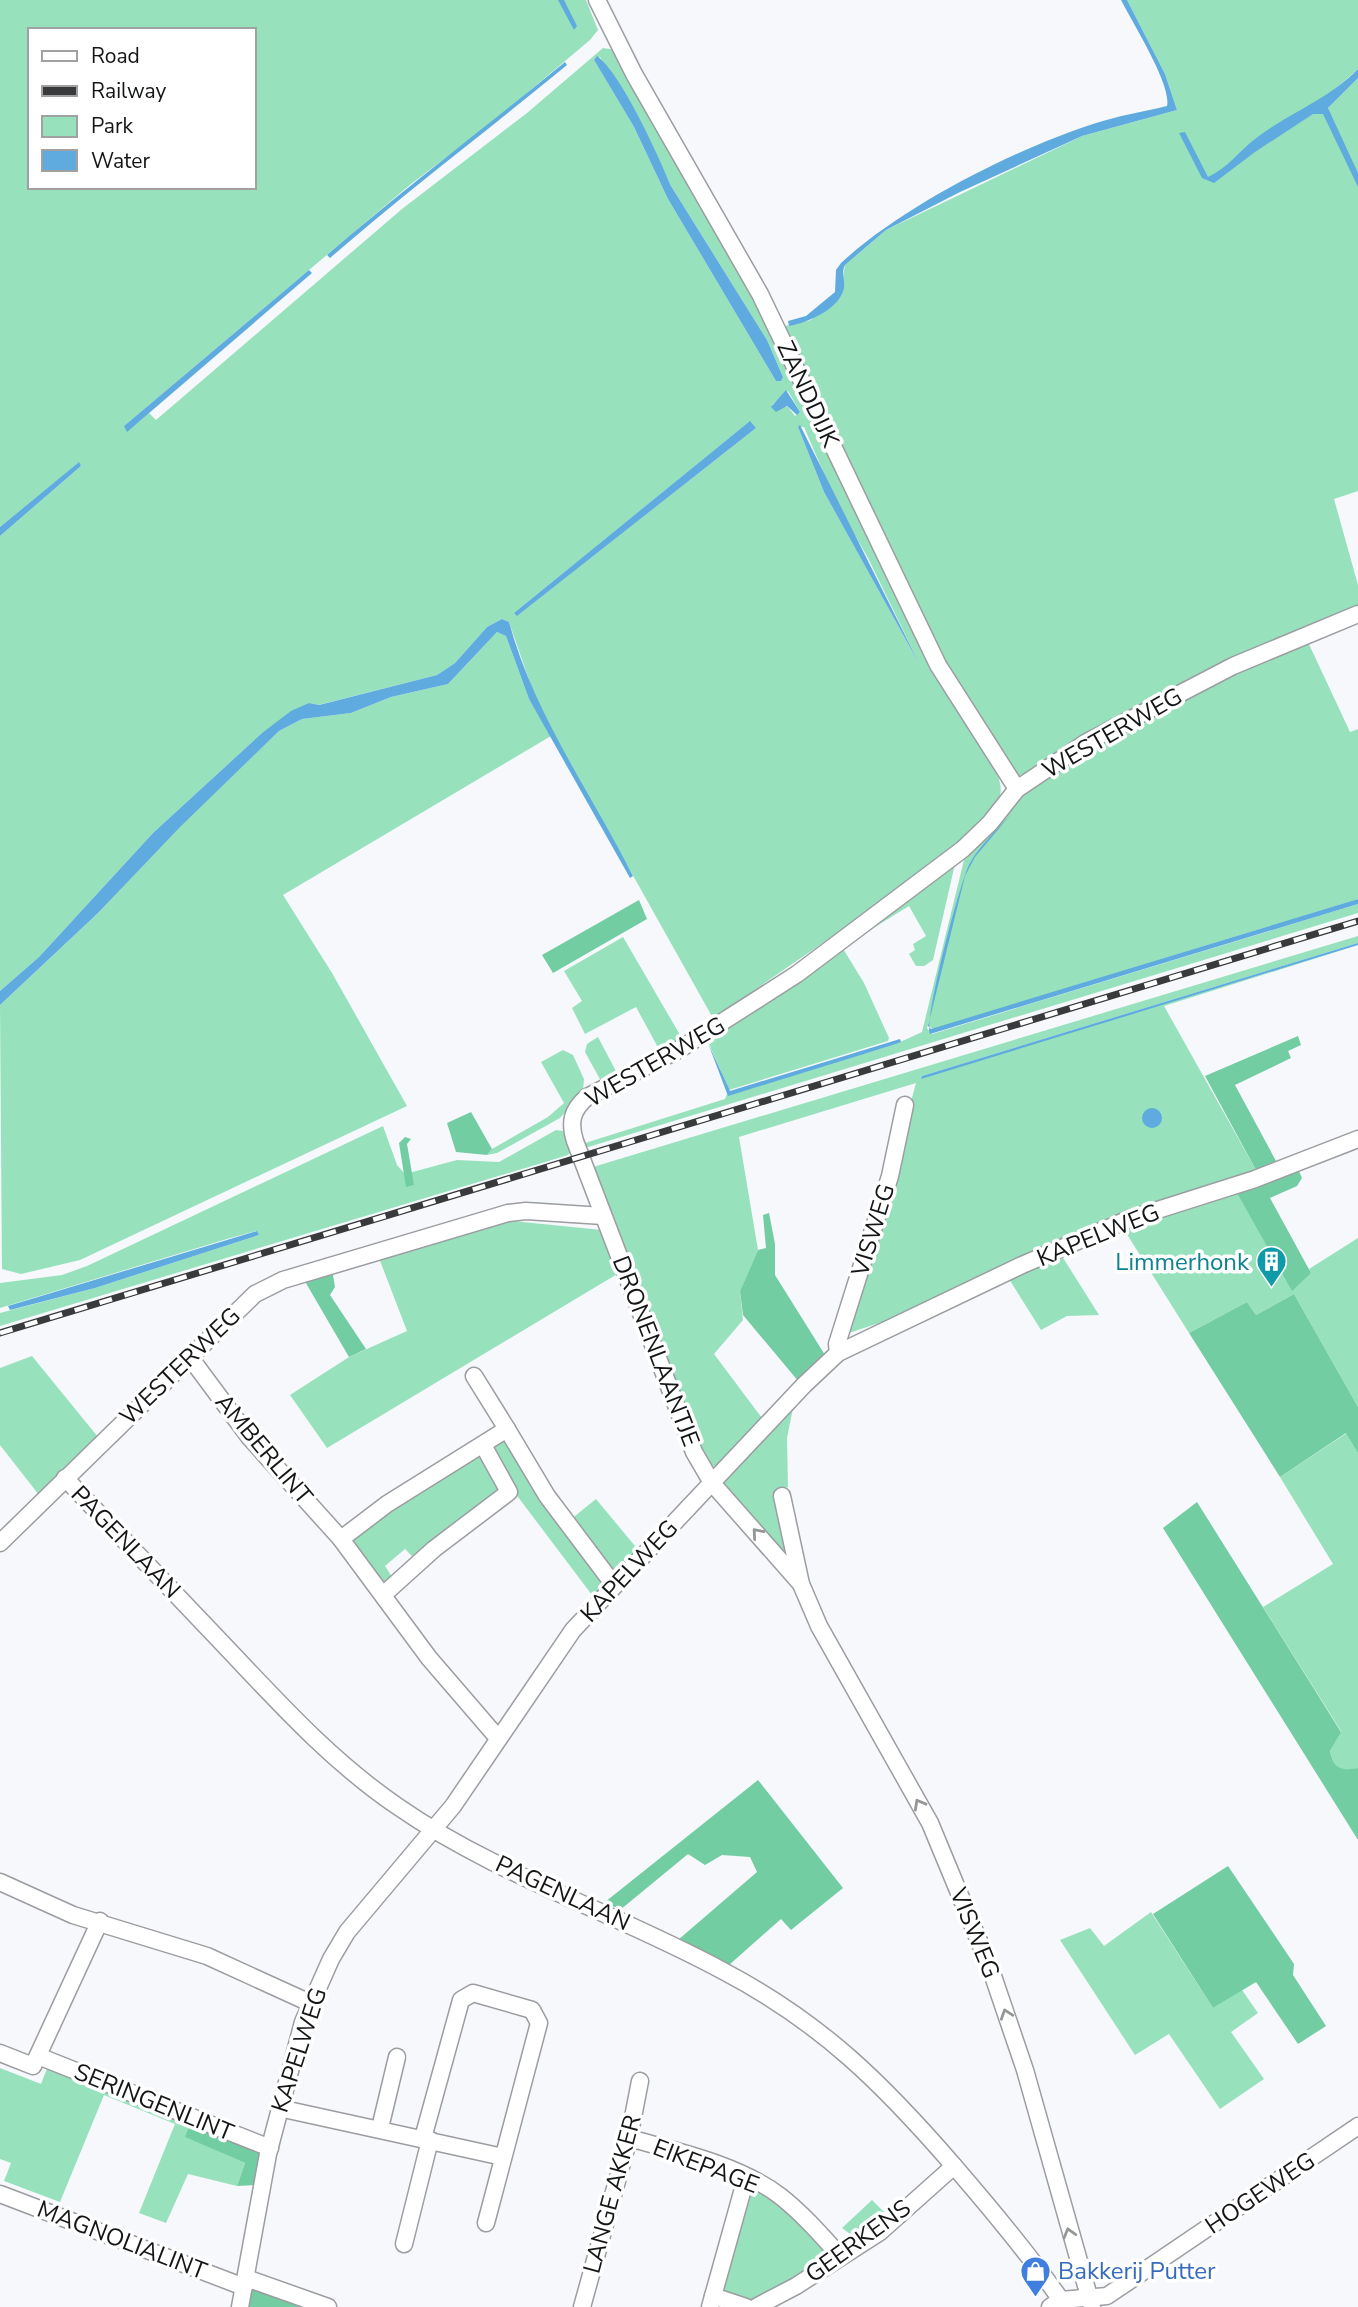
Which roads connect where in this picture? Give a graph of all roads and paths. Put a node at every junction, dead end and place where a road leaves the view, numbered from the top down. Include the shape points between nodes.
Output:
1 (597, 0) edge
2 (1358, 614) edge
3 (1017, 789) junction
4 (905, 1105) dead end
5 (1358, 1139) edge
6 (603, 1216) junction
7 (838, 1353) junction
8 (189, 1356) junction
9 (474, 1376) dead end
10 (506, 1429) junction
11 (483, 1445) junction
12 (65, 1478) junction
13 (712, 1483) junction
14 (782, 1496) dead end
15 (341, 1539) junction
16 (0, 1543) edge
17 (801, 1584) junction
18 (614, 1585) junction
19 (383, 1595) junction
20 (498, 1737) junction
21 (433, 1830) junction
22 (0, 1882) edge
23 (100, 1922) junction
24 (310, 2003) junction
25 (0, 2053) edge
26 (37, 2056) junction
27 (397, 2057) dead end
28 (640, 2081) dead end
29 (279, 2108) junction
30 (1358, 2126) edge
31 (380, 2128) junction
32 (629, 2138) junction
33 (426, 2139) junction
34 (270, 2148) junction
35 (503, 2157) junction
36 (954, 2166) junction
37 (746, 2178) junction
38 (0, 2194) edge
39 (486, 2223) dead end
40 (404, 2244) dead end
41 (841, 2257) junction
42 (245, 2282) junction
43 (712, 2302) edge
44 (1090, 2302) edge
45 (1055, 2303) edge
46 (240, 2307) edge
47 (328, 2307) edge
48 (582, 2307) edge
49 (746, 2307) edge
50 (756, 2307) edge

1 - 3 street, ZANDDIJK via 634,74 760,294 938,665
2 - 3 street, WESTERWEG via 1159,702 1087,742
3 - 6 street, WESTERWEG via 963,849 831,949 707,1034 581,1101 570,1126
4 - 7 street, VISWEG via 890,1175
5 - 7 street, KAPELWEG via 1095,1234
6 - 8 street, WESTERWEG via 508,1213 283,1280 255,1294
6 - 13 street, DRONENLAANTJE via 685,1432
7 - 13 street, KAPELWEG
8 - 12 street, WESTERWEG
8 - 15 street, AMBERLINT via 250,1437
9 - 10 street
10 - 11 street
10 - 18 street via 547,1496
11 - 15 street via 387,1504
11 - 19 street via 509,1492
12 - 16 street, WESTERWEG
12 - 21 street, PAGENLAAN via 309,1734 394,1805
17 -> 13 street, VISWEG
13 - 18 street, KAPELWEG
14 - 17 street, VISWEG
15 - 19 street, AMBERLINT
44 -> 17 street, VISWEG via 1025,2070 944,1853 856,1697
18 - 20 street, KAPELWEG via 552,1658
19 - 20 street, AMBERLINT via 429,1658
20 - 21 street, KAPELWEG
21 - 24 street, KAPELWEG via 347,1932
21 - 36 street, PAGENLAAN via 643,1930 773,2001 850,2055 904,2107
22 - 23 street via 46,1905
23 - 24 street via 207,1956
23 - 26 street
24 - 29 street, KAPELWEG
25 - 26 street, SERINGENLINT via 33,2066
26 - 34 street, SERINGENLINT
27 - 31 street
28 - 32 street, LANGE AKKER
29 - 31 street
29 - 34 street, KAPELWEG
30 - 44 street, HOGEWEG via 1108,2296
31 - 33 street
32 - 37 street, EIKEPAGE via 689,2154
32 - 48 street, LANGE AKKER
33 - 35 street
33 - 35 street via 460,2000 473,1993 532,2010 539,2023
33 - 40 street
34 - 42 street, KAPELWEG
35 - 39 street
36 - 41 street, GEERKENS via 880,2232
36 - 45 street, PAGENLAAN via 998,2216
37 - 41 street, EIKEPAGE via 778,2194
37 - 43 street
38 - 42 street, MAGNOLIALINT
41 - 50 street, GEERKENS
42 - 46 street, KAPELWEG
42 - 47 street
43 - 49 street
44 - 45 street, HOGEWEG

